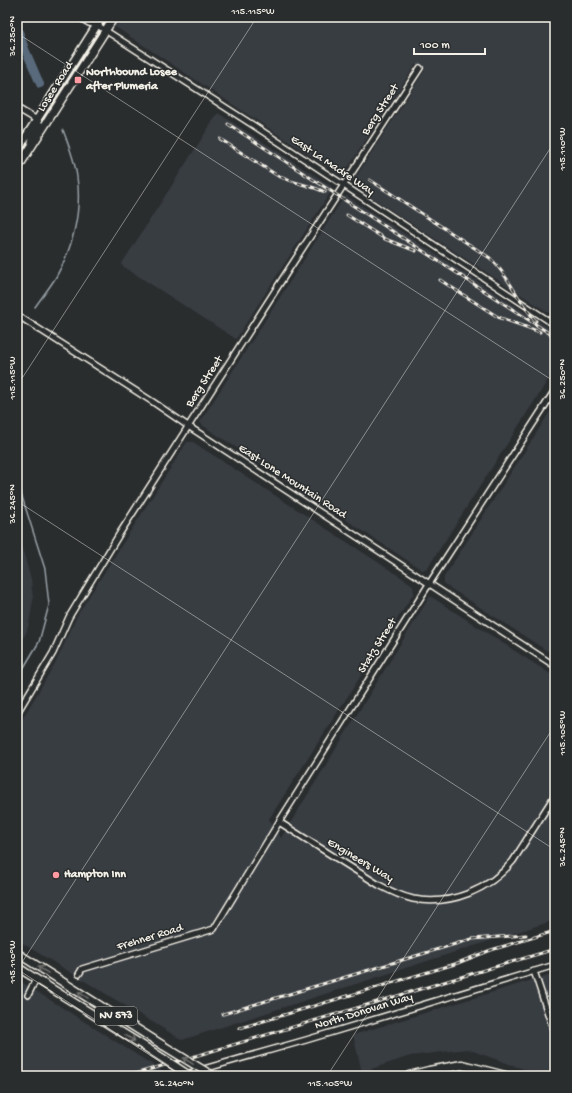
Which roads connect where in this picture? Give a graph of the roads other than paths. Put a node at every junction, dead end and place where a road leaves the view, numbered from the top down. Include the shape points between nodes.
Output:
1 (79, 17) edge
2 (92, 17) edge
3 (102, 17) edge
4 (114, 17) edge
5 (97, 25) junction
6 (105, 31) junction
7 (420, 68) dead end
8 (17, 108) edge
9 (37, 120) junction
10 (30, 150) junction
11 (17, 151) edge
12 (17, 169) edge
13 (343, 186) junction
14 (17, 315) edge
15 (555, 325) edge
16 (555, 390) edge
17 (188, 426) junction
18 (429, 584) junction
19 (555, 666) edge
20 (17, 713) edge
21 (555, 795) edge
22 (279, 822) junction
23 (222, 916) joint
24 (17, 953) edge
25 (555, 965) edge
26 (17, 968) edge
27 (534, 971) junction
28 (79, 974) dead end
29 (36, 979) junction
30 (28, 995) dead end
31 (555, 1035) edge
32 (179, 1076) edge
33 (190, 1076) edge
34 (213, 1076) edge
35 (409, 1076) edge
36 (505, 1076) edge

1 - 5 street, East La Madre Way via 89,24
2 - 5 street, East La Madre Way
3 - 5 main road, Losee Road
4 - 6 main road, Losee Road
5 - 6 street, East La Madre Way
5 - 9 main road, Losee Road
6 - 10 main road, Losee Road
6 - 13 street, East La Madre Way
7 - 13 street, Berg Street
8 - 9 street
9 - 10 main road via 39,125
9 - 11 main road, Losee Road
10 - 12 main road, Losee Road
13 - 15 street, East La Madre Way
13 - 17 street, Berg Street
14 - 17 street, East Lone Mountain Road
16 - 18 street, Statz Street
17 - 18 street, East Lone Mountain Road
17 - 20 street, Berg Street via 73,610 53,653
18 - 19 street, East Lone Mountain Road
18 - 22 street, Statz Street
21 - 22 street, Engineers Way via 508,867 492,882 459,897 441,900 413,899 396,894
22 - 23 street, Statz Street
23 - 28 street, Frehner Road via 214,929 82,969
34 -> 24 main road, NV 573, bridge
25 - 27 street, North Donovan Way
26 - 29 main road
27 - 31 street
27 - 32 street, North Donovan Way
29 - 30 street
29 -> 33 main road, NV 573, bridge
35 - 36 highway via 429,1070 462,1066

